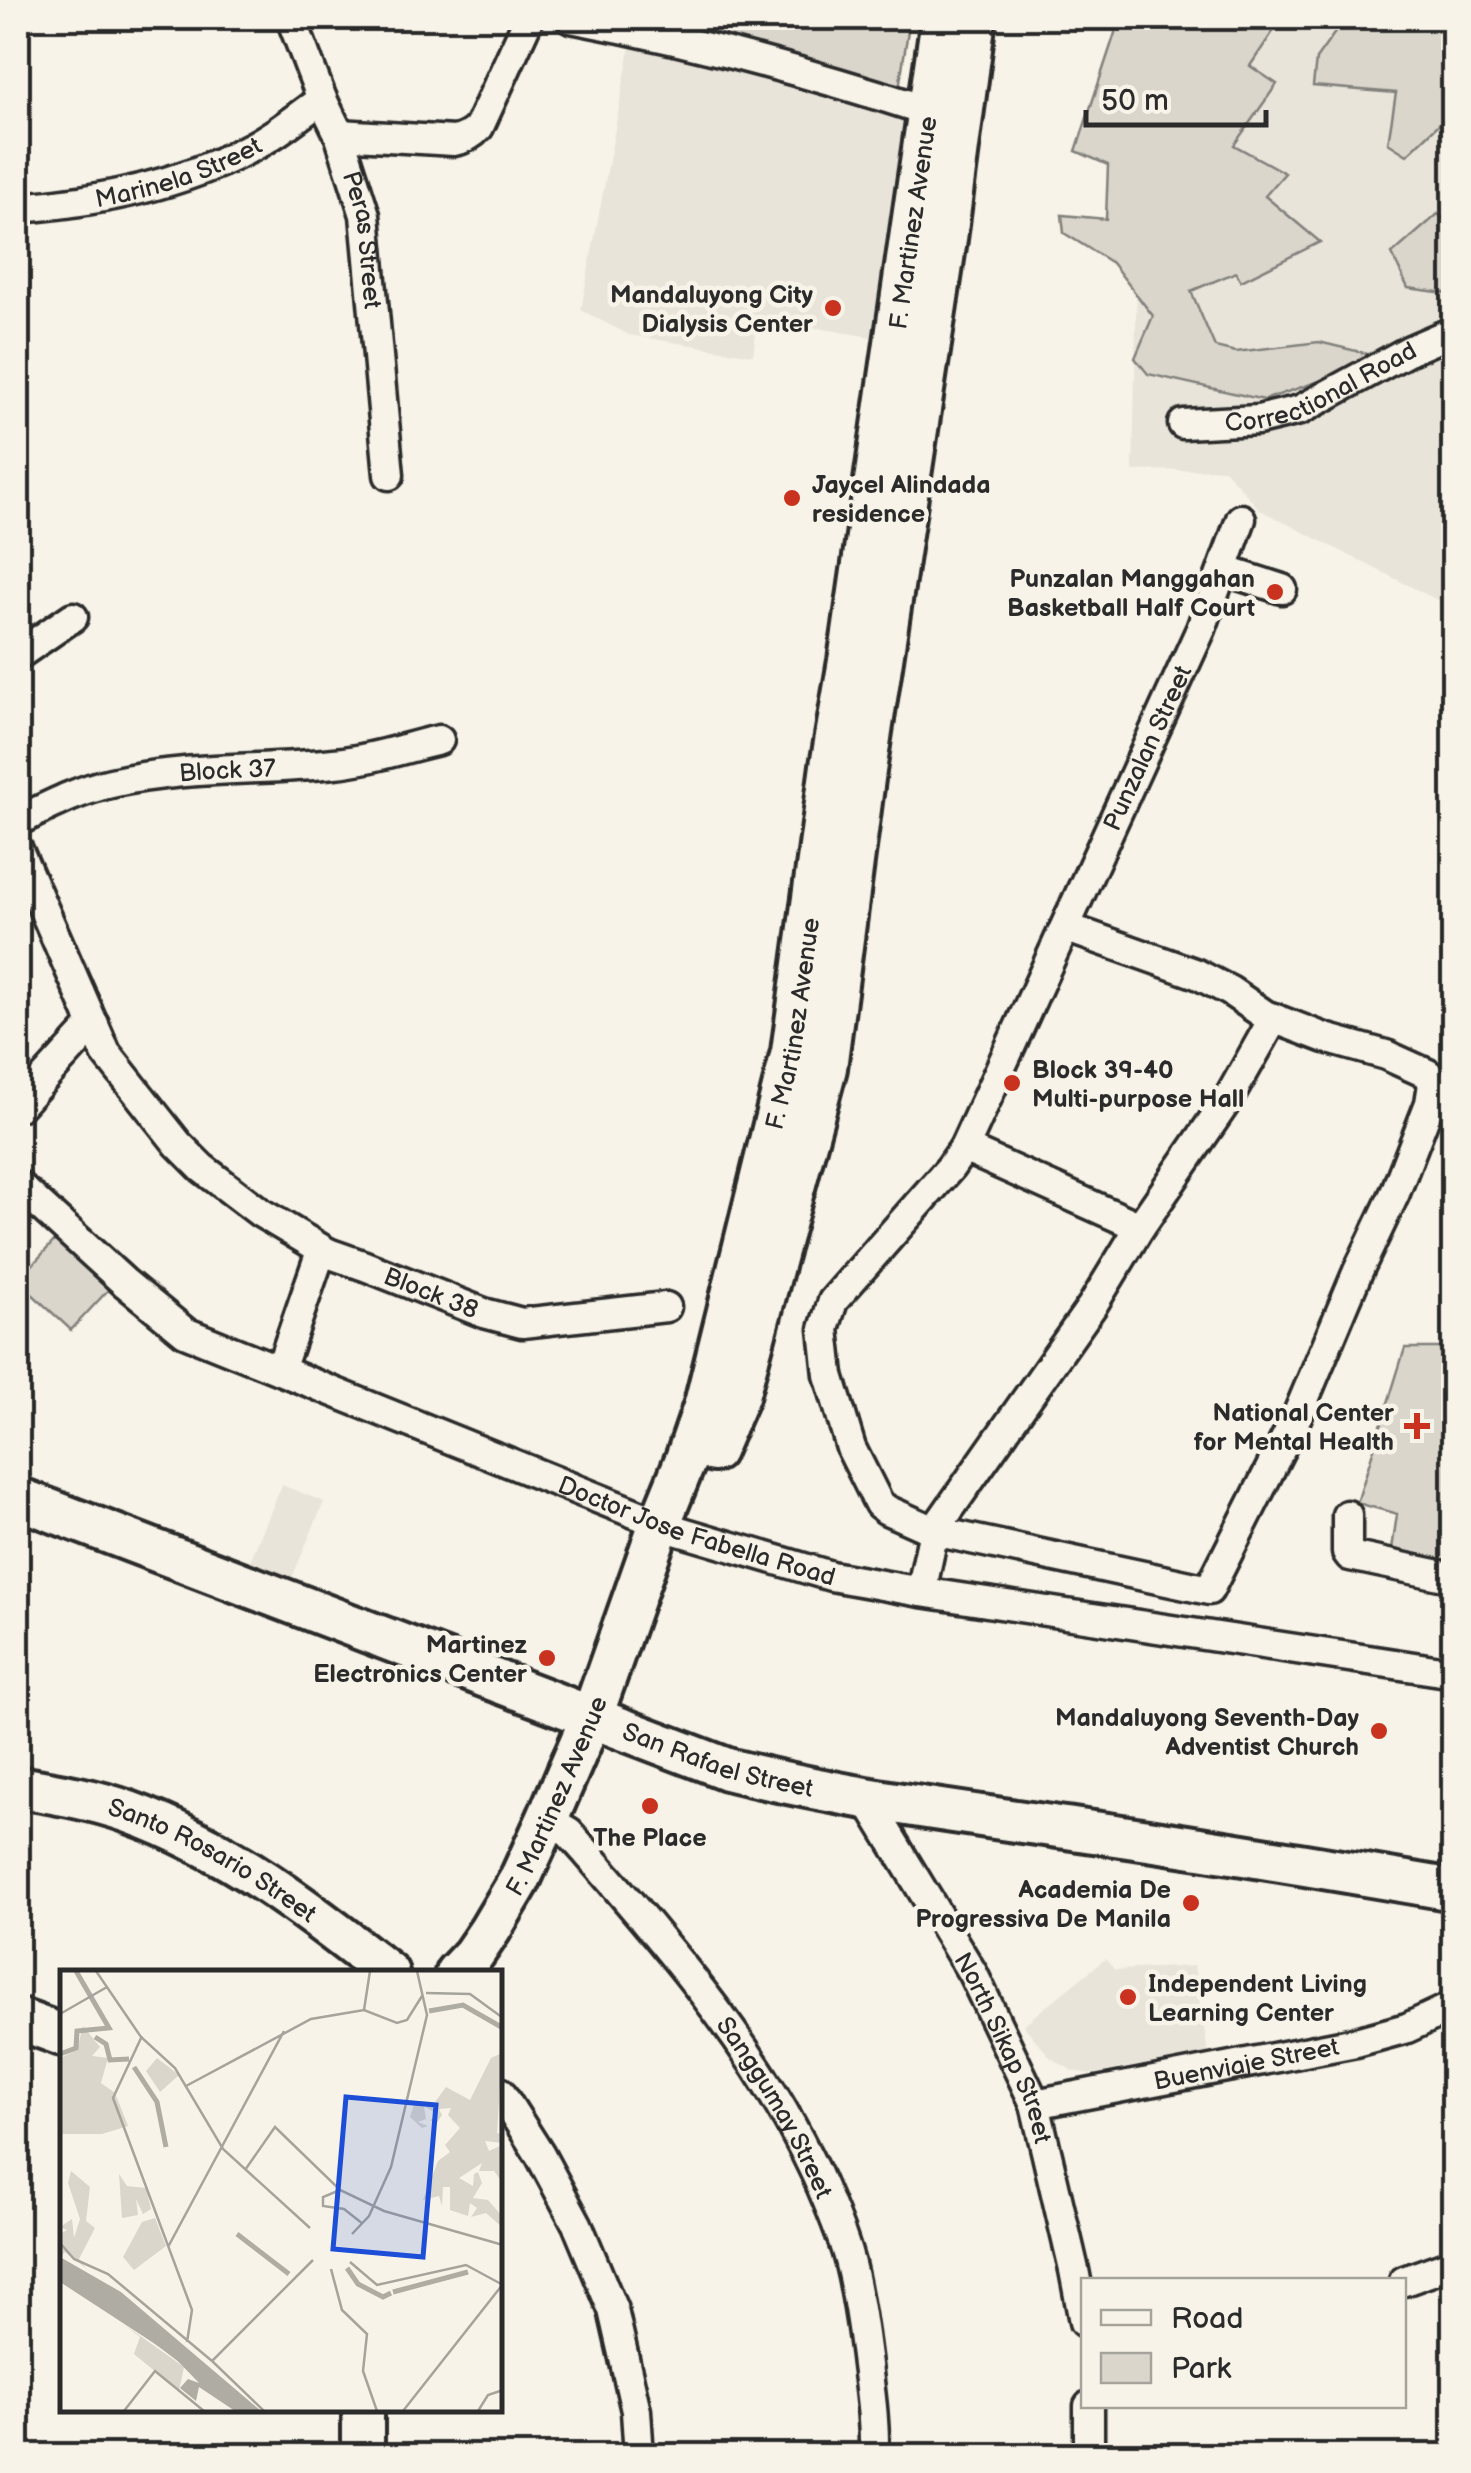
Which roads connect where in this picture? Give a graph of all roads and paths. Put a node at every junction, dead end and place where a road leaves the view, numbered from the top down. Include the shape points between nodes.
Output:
1 (291, 18) edge
2 (529, 18) edge
3 (571, 18) edge
4 (942, 18) edge
5 (975, 18) edge
6 (322, 99) junction
7 (941, 103) junction
8 (338, 134) junction
9 (18, 208) edge
10 (1454, 331) edge
11 (1183, 424) dead end
12 (389, 475) dead end
13 (1242, 519) dead end
14 (1223, 570) junction
15 (1282, 589) dead end
16 (73, 617) dead end
17 (18, 655) edge
18 (439, 740) dead end
19 (18, 821) edge
20 (18, 850) edge
21 (1065, 927) junction
22 (1274, 1018) junction
23 (94, 1024) junction
24 (18, 1107) edge
25 (964, 1148) junction
26 (18, 1185) edge
27 (1140, 1228) junction
28 (328, 1254) junction
29 (666, 1307) dead end
30 (280, 1370) junction
31 (22, 1504) edge
32 (1347, 1515) dead end
33 (670, 1527) junction
34 (934, 1532) junction
35 (1454, 1578) edge
36 (921, 1592) junction
37 (1454, 1673) edge
38 (601, 1720) junction
39 (18, 1787) edge
40 (867, 1799) junction
41 (558, 1827) junction
42 (1454, 1890) edge
43 (384, 1970) edge
44 (459, 1970) edge
45 (494, 1970) edge
46 (1454, 2006) edge
47 (18, 2019) edge
48 (60, 2034) edge
49 (502, 2095) edge
50 (1035, 2104) junction
51 (1454, 2263) edge
52 (1406, 2280) edge
53 (1081, 2306) edge
54 (1089, 2408) edge
55 (363, 2413) edge
56 (363, 2456) edge
57 (638, 2456) edge
58 (874, 2456) edge
59 (1089, 2456) edge

1 - 6 street, Peras Street
2 - 8 street via 474,133 454,141
3 - 7 street
4 - 7 main road, F. Martinez Avenue
5 - 7 main road, F. Martinez Avenue
6 - 8 street, Peras Street
6 - 9 street, Marinela Street via 205,170 135,192
7 - 33 main road, F. Martinez Avenue via 792,1052
8 - 12 street, Peras Street via 366,215
10 - 11 street, Correctional Road via 1300,410
13 - 14 street, Punzalan Street
14 - 15 street
14 - 21 street, Punzalan Street via 1202,630
16 - 17 street
18 - 19 street, Block 37 via 332,764 108,783
20 - 23 street, Block 38
21 - 22 street via 1197,974
21 - 25 street, Punzalan Street
22 - 27 street
22 - 34 street, Punzalan Street via 1428,1074 1433,1090 1396,1193 1297,1416 1209,1590
23 - 24 street
23 - 28 street, Block 38 via 106,1054 202,1168
25 - 27 street
25 - 34 street, Punzalan Street via 833,1301 824,1329 829,1375 851,1448 879,1504
26 - 30 street, Doctor Jose Fabella Road via 185,1332
27 - 34 street
28 - 29 street, Block 38 via 522,1322
28 - 30 street via 318,1258
30 - 33 street, Doctor Jose Fabella Road
31 - 38 main road, San Rafael Street
32 - 35 street via 1350,1556
33 - 36 street, Doctor Jose Fabella Road via 830,1576
33 - 38 main road, F. Martinez Avenue
34 - 36 street
36 - 37 street, Doctor Jose Fabella Road
38 - 40 main road, San Rafael Street via 727,1769
38 - 41 main road, F. Martinez Avenue
39 - 43 main road, Santo Rosario Street via 125,1810 208,1847
40 - 42 main road, San Rafael Street
40 - 50 street, North Sikap Street via 973,1974
41 - 44 main road, F. Martinez Avenue
41 - 45 main road, F. Martinez Avenue via 520,1932
41 - 58 street, Sanggumay Street via 706,1996 796,2132 848,2258
46 - 50 street, Buenviaje Street via 1356,2042
47 - 48 main road
49 - 57 street via 577,2224 613,2310 636,2411
50 - 53 street, North Sikap Street
51 - 52 street
54 - 59 street
55 - 56 main road

